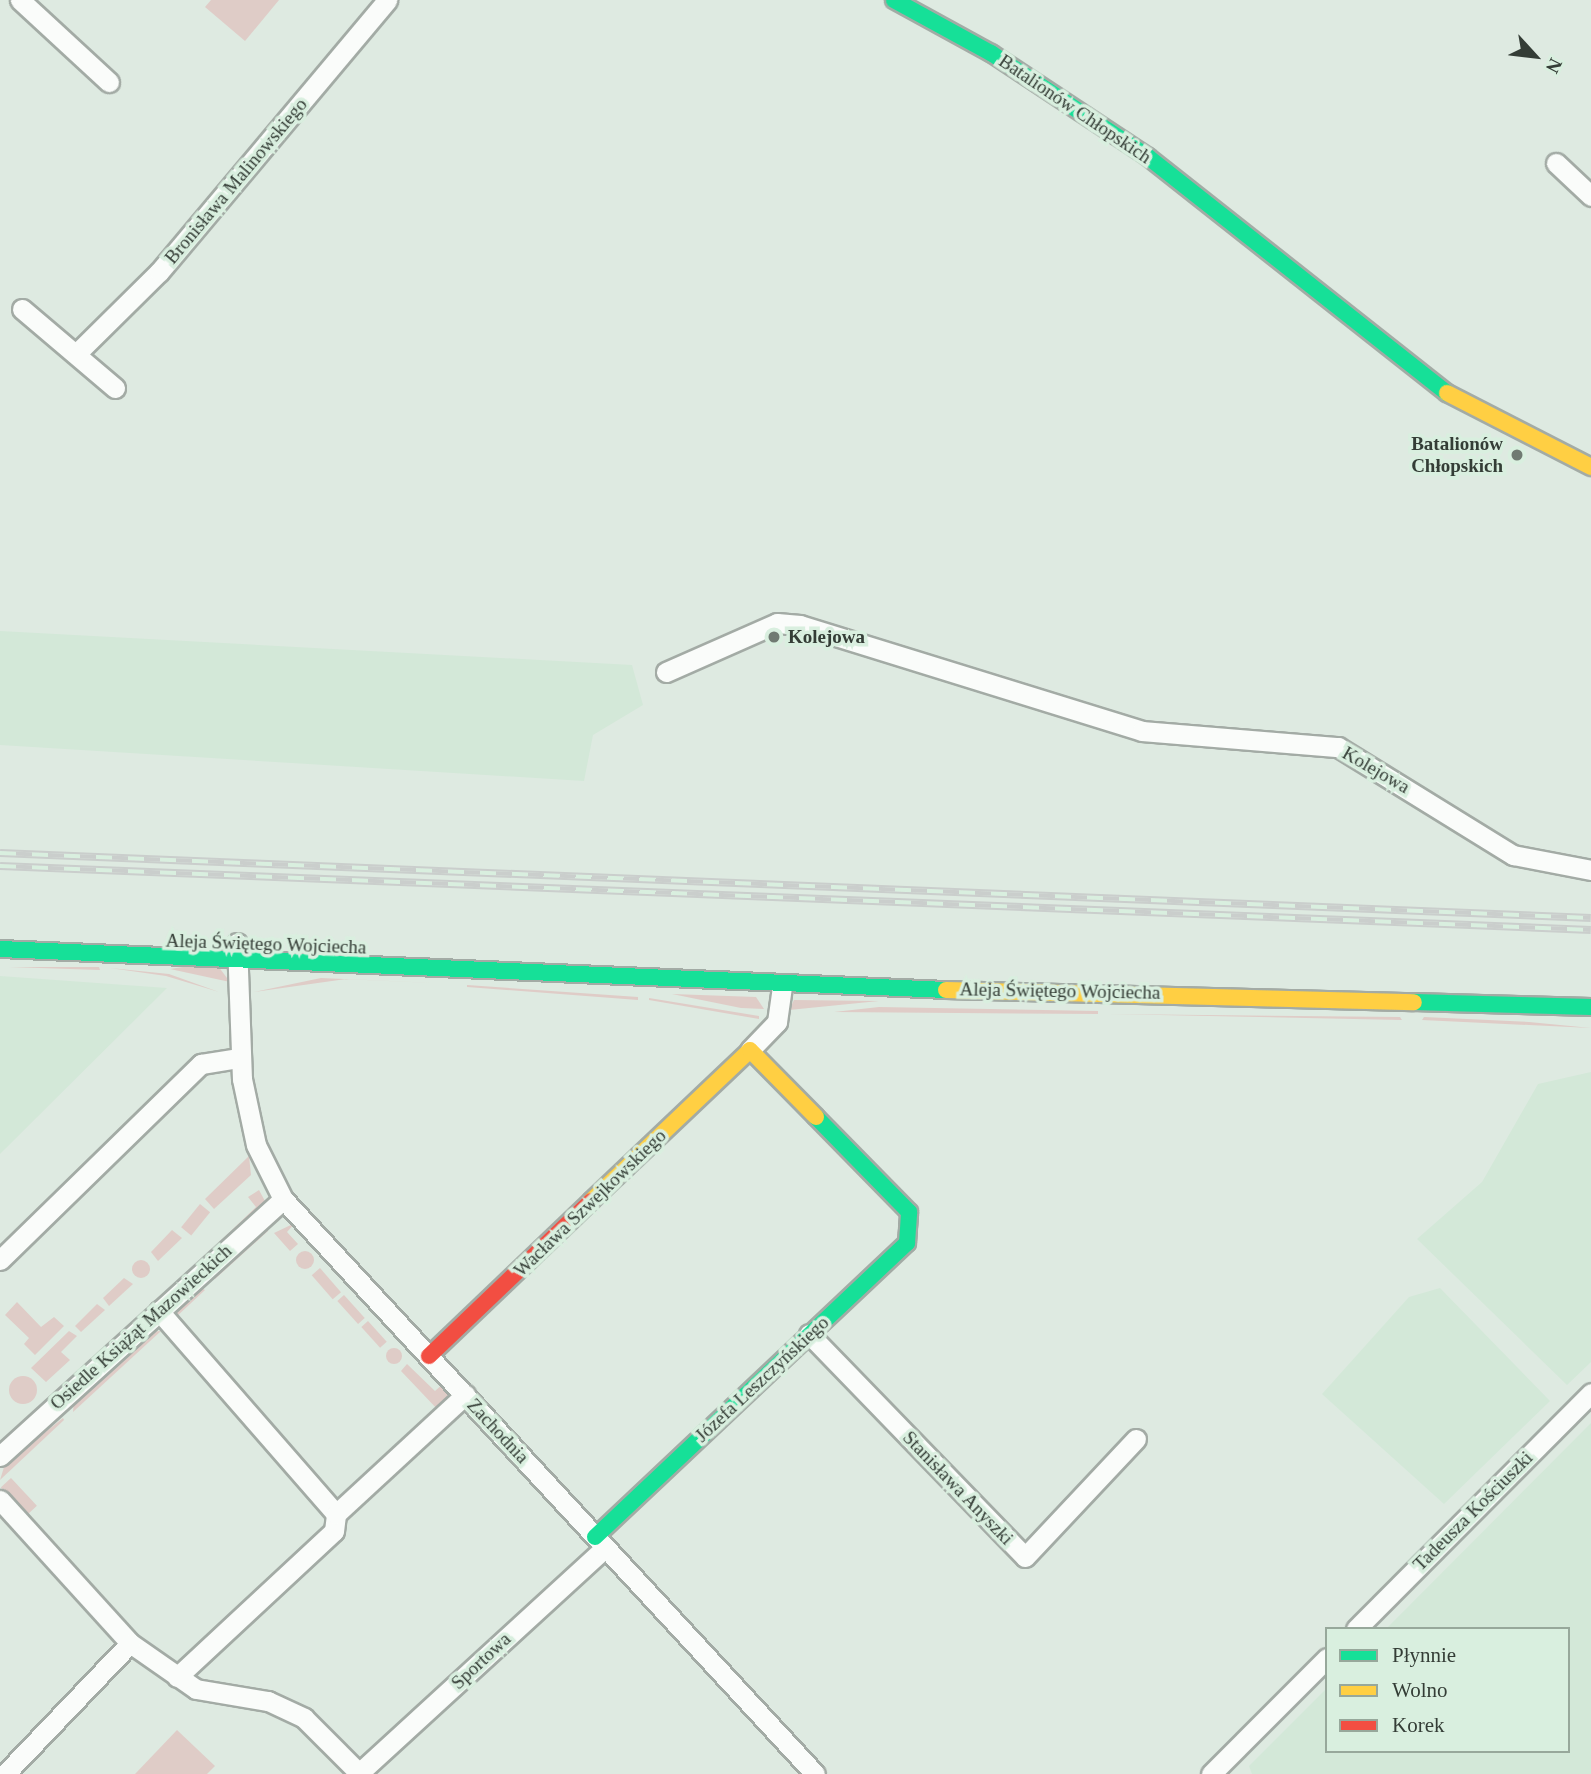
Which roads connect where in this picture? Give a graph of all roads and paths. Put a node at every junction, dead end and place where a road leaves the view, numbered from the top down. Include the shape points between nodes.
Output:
1 (20, 0) edge
2 (387, 0) edge
3 (894, 0) edge
4 (109, 82) dead end
5 (1556, 163) dead end
6 (1591, 196) edge
7 (22, 309) dead end
8 (76, 354) junction
9 (115, 388) dead end
10 (1591, 467) edge
11 (666, 672) dead end
12 (1591, 870) edge
13 (0, 935) edge
14 (0, 949) edge
15 (237, 950) junction
16 (782, 986) junction
17 (1591, 1007) edge
18 (750, 1050) junction
19 (238, 1058) junction
20 (282, 1199) junction
21 (0, 1260) edge
22 (159, 1311) junction
23 (809, 1334) junction
24 (429, 1356) junction
25 (1591, 1393) edge
26 (465, 1395) junction
27 (1136, 1439) dead end
28 (0, 1456) edge
29 (0, 1500) edge
30 (336, 1514) junction
31 (600, 1543) junction
32 (1358, 1627) edge
33 (130, 1643) junction
34 (1325, 1660) edge
35 (177, 1677) junction
36 (1221, 1771) edge
37 (5, 1774) edge
38 (358, 1774) edge
39 (815, 1774) edge

1 - 4 street
2 - 8 street, Bronisława Malinowskiego via 159,272
3 - 10 street, Batalionów Chłopskich via 991,53 1148,157 1432,385
5 - 6 street
7 - 8 street
8 - 9 street
11 - 12 street, Kolejowa via 777,623 800,625 1142,731 1338,747 1513,855
13 - 15 street, Aleja Świętego Wojciecha
14 - 15 street, Aleja Świętego Wojciecha
15 - 16 street, Aleja Świętego Wojciecha via 433,952 529,971
15 - 19 street, Zachodnia
16 - 17 street, Aleja Świętego Wojciecha
16 - 18 street, Wacława Szwejkowskiego via 778,1022
18 - 23 street, Józefa Leszczyńskiego via 909,1212 907,1243
18 - 24 street, Wacława Szwejkowskiego
19 - 20 street, Zachodnia via 256,1146
19 - 21 street via 201,1064
20 - 22 street, Osiedle Książąt Mazowieckich
20 - 24 street, Zachodnia
22 - 28 street, Osiedle Książąt Mazowieckich
22 - 30 street
23 - 27 street, Stanisława Anyszki via 1025,1557
23 - 31 street, Józefa Leszczyńskiego
24 - 26 street, Zachodnia
25 - 32 street, Tadeusza Kościuszki
26 - 30 street
26 - 31 street, Zachodnia
29 - 33 street
30 - 35 street via 334,1531
31 - 38 street, Sportowa
31 - 39 street, Zachodnia
33 - 35 street
33 - 37 street
34 - 36 street
35 - 38 street via 220,1695 268,1701 304,1718

